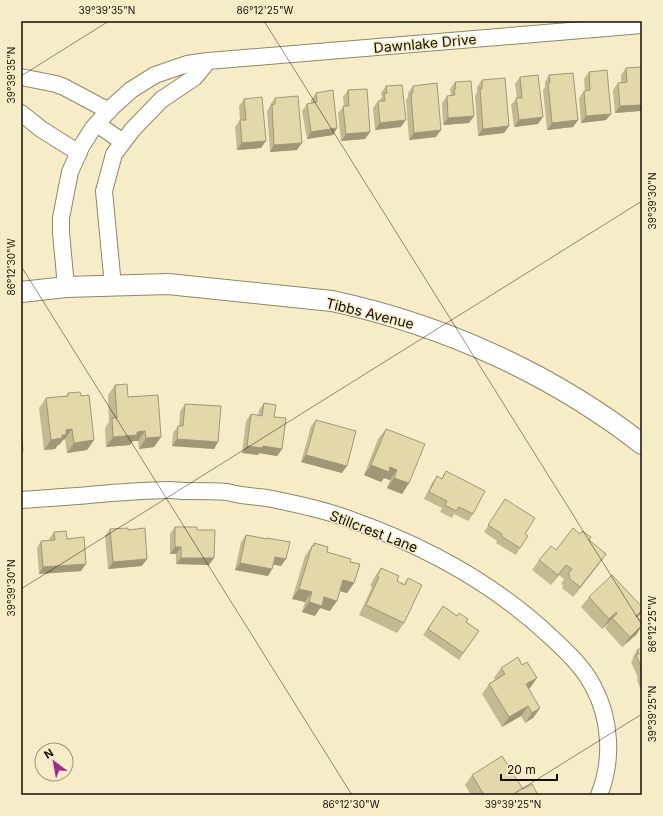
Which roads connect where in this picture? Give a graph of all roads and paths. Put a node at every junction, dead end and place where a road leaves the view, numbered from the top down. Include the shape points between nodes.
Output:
1 (642, 25) edge
2 (538, 27) edge
3 (208, 61) junction
4 (21, 77) edge
5 (109, 111) junction
6 (21, 113) edge
7 (96, 124) junction
8 (123, 142) junction
9 (79, 153) junction
10 (113, 286) junction
11 (66, 287) junction
12 (21, 292) edge
13 (642, 444) edge
14 (21, 500) edge
15 (599, 795) edge

1 - 2 street, Dawnlake Drive
2 - 3 street, Dawnlake Drive
3 - 5 street, Dawnlake Drive via 187,64 156,75 131,90
3 - 8 street via 195,77 161,100
4 - 5 street via 64,87
5 - 7 street, Dawnlake Drive
6 - 9 street
7 - 8 street
7 - 9 street, Dawnlake Drive
8 - 10 street via 114,154 104,190
9 - 11 street, Dawnlake Drive via 70,172 61,218
10 - 11 street, Tibbs Avenue
10 - 13 street, Tibbs Avenue via 168,284 332,301 404,320 450,336 525,370 590,407
11 - 12 street, Tibbs Avenue
14 - 15 street, Stillcrest Lane via 141,491 228,492 331,513 405,541 445,561 492,590 537,624 575,660 592,683 601,704 608,739 607,770

